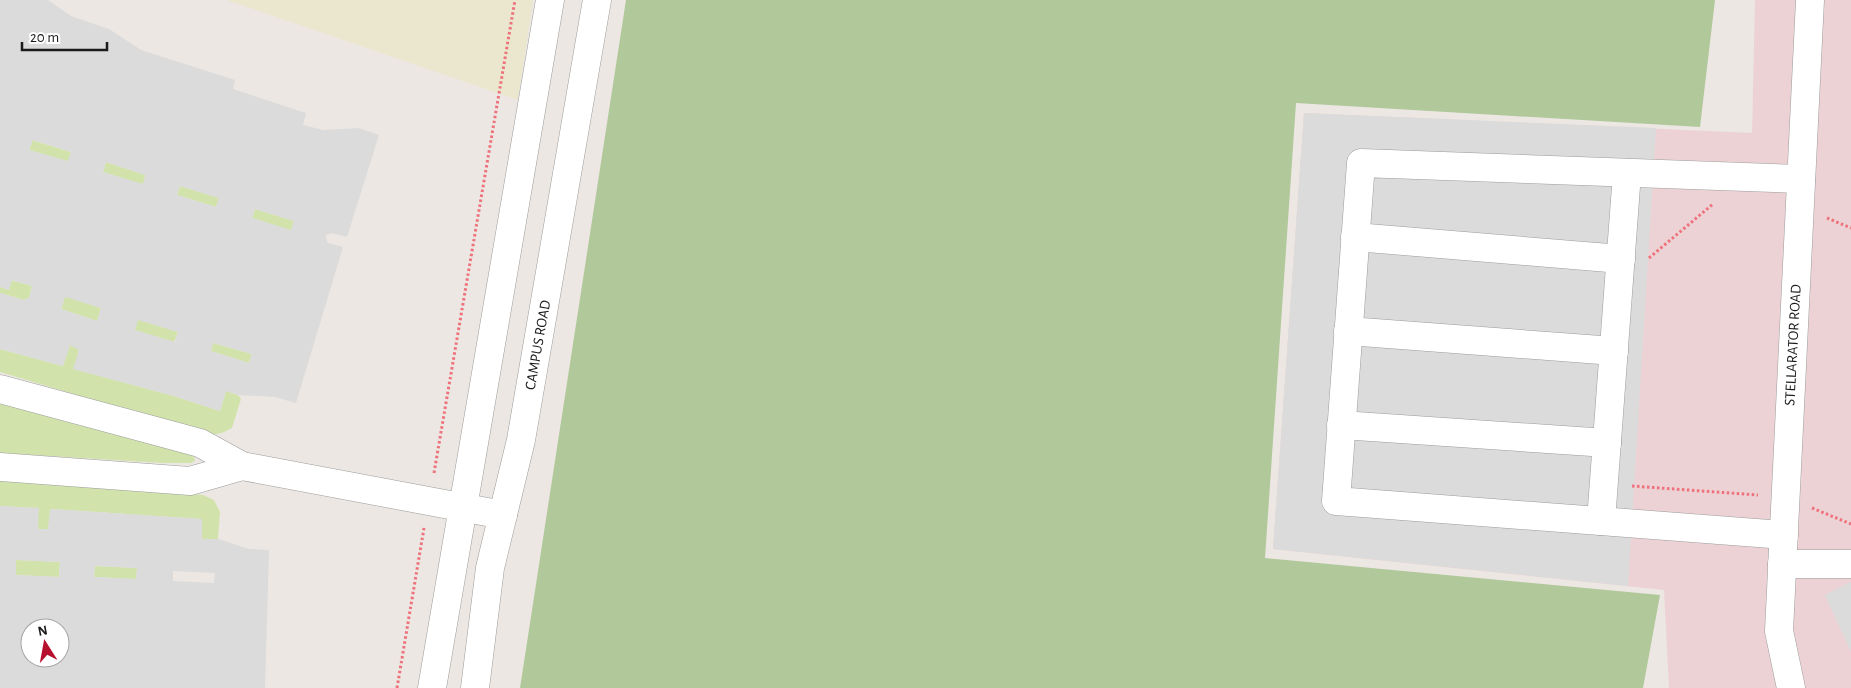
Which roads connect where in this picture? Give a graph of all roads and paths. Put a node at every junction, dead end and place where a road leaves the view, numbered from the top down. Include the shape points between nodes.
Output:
1 (515, 0) edge
2 (550, 0) edge
3 (597, 0) edge
4 (1810, 0) edge
5 (1627, 173) junction
6 (1801, 179) junction
7 (1716, 202) dead end
8 (1355, 237) junction
9 (1621, 259) junction
10 (1348, 332) junction
11 (1614, 351) junction
12 (0, 388) edge
13 (1341, 425) junction
14 (1607, 443) junction
15 (242, 466) junction
16 (0, 467) edge
17 (1604, 484) junction
18 (1786, 497) junction
19 (428, 501) junction
20 (464, 508) junction
21 (503, 515) junction
22 (1601, 521) junction
23 (1851, 524) edge
24 (1784, 535) junction
25 (1782, 564) junction
26 (1851, 564) edge
27 (397, 688) edge
28 (432, 688) edge
29 (475, 688) edge
30 (1791, 688) edge

1 - 19 path
2 - 20 street
3 - 21 street, CAMPUS ROAD via 522,440
4 - 6 street, STELLARATOR ROAD
5 - 6 street
5 - 8 street via 1361,163
5 - 9 street
6 - 18 street, STELLARATOR ROAD
7 - 9 path via 1648,259
8 - 9 street
8 - 10 street
9 - 11 street
10 - 11 street
10 - 13 street
11 - 14 street
12 - 15 street via 200,443
13 - 14 street
13 - 22 street via 1336,501
14 - 17 street
15 - 16 street via 190,481
15 - 19 street
17 - 18 path
17 - 22 street
18 - 23 path
18 - 24 street, STELLARATOR ROAD
19 - 20 street
19 - 27 path
20 - 21 street
20 - 28 street
21 - 29 street, CAMPUS ROAD via 490,568
22 - 24 street
24 - 25 street, STELLARATOR ROAD
25 - 26 street
25 - 30 street, STELLARATOR ROAD via 1779,631

